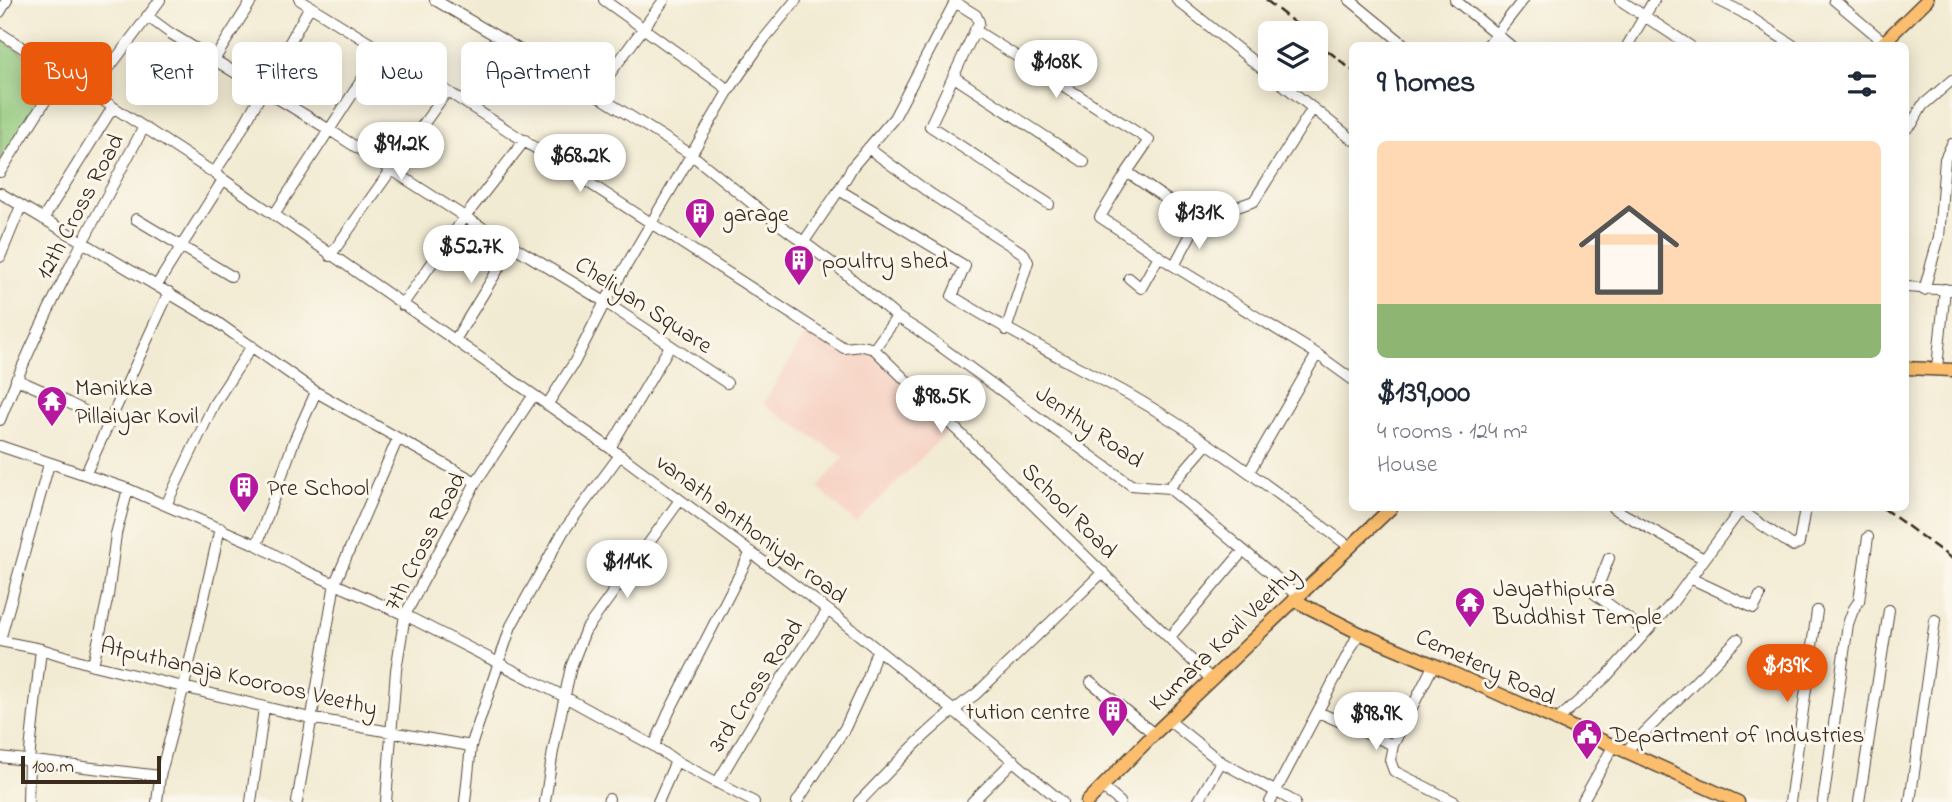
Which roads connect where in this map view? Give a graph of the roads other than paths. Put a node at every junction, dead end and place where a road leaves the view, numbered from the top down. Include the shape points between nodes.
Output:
1 (7, 0) edge
2 (159, 0) edge
3 (251, 0) edge
4 (299, 0) edge
5 (435, 0) edge
6 (604, 0) edge
7 (664, 0) edge
8 (796, 0) edge
9 (1177, 0) edge
10 (1350, 0) edge
11 (1455, 0) edge
12 (1523, 0) edge
13 (1620, 0) edge
14 (1654, 0) edge
15 (1718, 0) edge
16 (1835, 0) edge
17 (1926, 0) edge
18 (955, 1) edge
19 (310, 6) junction
20 (0, 12) edge
21 (1645, 15) junction
22 (147, 16) junction
23 (642, 28) junction
24 (975, 30) junction
25 (0, 33) edge
26 (1497, 34) junction
27 (184, 42) edge
28 (290, 42) edge
29 (368, 42) edge
30 (506, 42) edge
31 (1401, 42) edge
32 (1490, 42) edge
33 (1506, 42) edge
34 (1629, 42) edge
35 (1684, 42) edge
36 (1788, 42) edge
37 (1880, 42) edge
38 (1884, 42) edge
39 (21, 46) edge
40 (218, 54) edge
41 (112, 64) edge
42 (1258, 65) edge
43 (615, 66) edge
44 (954, 77) junction
45 (1952, 80) edge
46 (356, 87) edge
47 (729, 90) junction
48 (447, 91) edge
49 (1291, 91) edge
50 (43, 105) edge
51 (110, 105) edge
52 (255, 105) edge
53 (288, 105) edge
54 (437, 105) edge
55 (612, 105) edge
56 (113, 107) junction
57 (1313, 108) junction
58 (1909, 126) edge
59 (144, 127) junction
60 (328, 129) junction
61 (1349, 137) edge
62 (525, 140) junction
63 (1952, 144) edge
64 (868, 148) junction
65 (692, 155) junction
66 (1084, 162) dead end
67 (391, 169) junction
68 (0, 172) edge
69 (1127, 173) junction
70 (219, 176) junction
71 (839, 190) junction
72 (0, 192) edge
73 (1049, 204) dead end
74 (22, 206) junction
75 (274, 215) junction
76 (465, 217) junction
77 (43, 219) junction
78 (136, 219) dead end
79 (1198, 221) junction
80 (652, 222) junction
81 (81, 242) junction
82 (803, 243) junction
83 (513, 245) junction
84 (181, 246) junction
85 (330, 256) junction
86 (1158, 256) junction
87 (0, 257) edge
88 (1174, 266) junction
89 (231, 276) dead end
90 (1129, 278) dead end
91 (157, 285) junction
92 (1909, 286) edge
93 (1924, 289) junction
94 (1948, 290) edge
95 (169, 292) junction
96 (605, 302) junction
97 (402, 305) junction
98 (897, 317) junction
99 (1006, 330) junction
100 (455, 340) junction
101 (252, 346) junction
102 (670, 346) junction
103 (874, 349) junction
104 (1317, 354) junction
105 (1909, 368) edge
106 (1937, 368) junction
107 (1952, 370) edge
108 (1349, 377) edge
109 (16, 379) junction
110 (727, 383) dead end
111 (316, 392) junction
112 (533, 396) junction
113 (547, 405) junction
114 (0, 420) edge
115 (108, 423) junction
116 (398, 438) junction
117 (1207, 444) junction
118 (0, 446) edge
119 (610, 448) junction
120 (620, 455) junction
121 (49, 464) junction
122 (1249, 471) junction
123 (86, 473) junction
124 (476, 482) junction
125 (1170, 488) junction
126 (128, 489) junction
127 (680, 500) junction
128 (166, 505) junction
129 (1388, 511) edge
130 (1619, 511) edge
131 (1740, 511) edge
132 (1744, 511) edge
133 (1804, 511) edge
134 (220, 528) junction
135 (1868, 537) dead end
136 (257, 545) junction
137 (1350, 547) junction
138 (1242, 551) junction
139 (751, 552) junction
140 (1609, 558) dead end
141 (1704, 559) junction
142 (1103, 572) junction
143 (1690, 578) junction
144 (335, 583) junction
145 (1760, 596) dead end
146 (1296, 598) junction
147 (828, 610) junction
148 (1889, 610) dead end
149 (1816, 611) dead end
150 (405, 615) junction
151 (1935, 620) dead end
152 (1646, 632) junction
153 (1359, 633) junction
154 (1169, 638) junction
155 (1738, 639) dead end
156 (0, 641) edge
157 (41, 649) junction
158 (877, 649) junction
159 (499, 664) junction
160 (1434, 664) junction
161 (93, 665) junction
162 (1211, 679) junction
163 (1091, 682) dead end
164 (184, 686) junction
165 (565, 697) junction
166 (264, 708) junction
167 (953, 710) junction
168 (1318, 712) junction
169 (310, 718) junction
170 (1168, 720) junction
171 (1556, 721) junction
172 (390, 732) junction
173 (1154, 734) junction
174 (471, 746) junction
175 (654, 746) junction
176 (1393, 746) junction
177 (1613, 747) junction
178 (1625, 752) junction
179 (0, 757) edge
180 (29, 760) junction
181 (1014, 760) junction
182 (676, 761) junction
183 (1221, 762) junction
184 (160, 776) junction
185 (717, 783) junction
186 (1102, 787) junction
187 (1275, 791) junction
188 (27, 802) edge
189 (157, 802) edge
190 (251, 802) edge
191 (297, 802) edge
192 (386, 802) edge
193 (465, 802) edge
194 (544, 802) edge
195 (658, 802) edge
196 (753, 802) edge
197 (797, 802) edge
198 (859, 802) edge
199 (972, 802) edge
200 (1062, 802) edge
201 (1087, 802) edge
202 (1120, 802) edge
203 (1198, 802) edge
204 (1270, 802) edge
205 (1295, 802) edge
206 (1455, 802) edge
207 (1582, 802) edge
208 (1738, 802) edge
209 (1790, 802) edge
210 (1823, 802) edge
211 (1859, 802) edge
212 (1910, 802) edge

1 - 20 street
2 - 22 street
3 - 40 street
4 - 19 street
5 - 30 street, Jenthy Road
6 - 23 street
7 - 23 street
8 - 47 street
9 - 42 street
10 - 31 street
11 - 26 street
12 - 26 street
13 - 21 street
14 - 21 street
15 - 36 street
16 - 37 street
17 - 38 main road
18 - 24 street via 976,15
18 - 64 street via 900,108
19 - 28 street
19 - 29 street
21 - 34 street
21 - 35 street
22 - 27 street, Cheliyan Square
22 - 41 street
23 - 43 street
23 - 47 street
24 - 44 street
24 - 69 street via 1149,140
25 - 39 street, vanath anthoniyar road
26 - 32 street
26 - 33 street
44 - 66 street
44 - 73 street via 930,126
45 - 58 street via 1922,106
46 - 60 street
47 - 65 street
48 - 62 street
49 - 57 street
50 - 68 street
51 - 56 street, vanath anthoniyar road
52 - 70 street
53 - 60 street, Cheliyan Square
54 - 67 street
55 - 65 street, Jenthy Road
56 - 59 street, vanath anthoniyar road
56 - 77 street
57 - 61 street
57 - 79 street via 1254,201
59 - 70 street, vanath anthoniyar road
59 - 81 street, 12th Cross Road
60 - 67 street, Cheliyan Square
60 - 75 street
62 - 76 street
62 - 80 street
63 - 93 street via 1945,159 1939,237
64 - 71 street
64 - 99 street via 1024,254 1028,262
65 - 80 street
65 - 82 street, Jenthy Road
67 - 76 street, Cheliyan Square
67 - 85 street
69 - 79 street
69 - 86 street via 1100,217
70 - 75 street, vanath anthoniyar road
70 - 84 street
71 - 82 street
71 - 99 street via 965,266 953,296
72 - 74 street
74 - 77 street
74 - 87 street
75 - 85 street, vanath anthoniyar road
76 - 83 street, Cheliyan Square
76 - 97 street
77 - 81 street
78 - 84 street
79 - 88 street
80 - 96 street
80 - 103 street via 844,348
81 - 91 street
81 - 109 street, 12th Cross Road
82 - 98 street, Jenthy Road
83 - 96 street, Cheliyan Square
83 - 100 street
84 - 89 street
84 - 91 street
85 - 97 street, vanath anthoniyar road
86 - 88 street
86 - 90 street via 1141,288
88 - 104 street
91 - 95 street
92 - 93 street
93 - 94 street
94 - 106 street
95 - 101 street
95 - 115 street
96 - 102 street, Cheliyan Square
96 - 113 street
97 - 100 street, vanath anthoniyar road
98 - 103 street
98 - 125 street, Jenthy Road via 1131,485
99 - 117 street via 1121,390
100 - 112 street, vanath anthoniyar road
101 - 111 street
101 - 128 street via 214,404
102 - 110 street, Cheliyan Square
102 - 119 street
103 - 142 street, School Road
104 - 108 street
104 - 122 street
105 - 106 main road
106 - 107 main road
109 - 114 street, 12th Cross Road
109 - 115 street
111 - 116 street
111 - 136 street
112 - 113 street, vanath anthoniyar road
112 - 124 street, 7th Cross Road
113 - 119 street, vanath anthoniyar road
115 - 123 street
116 - 124 street
116 - 144 street
117 - 122 street
117 - 125 street
118 - 121 street
119 - 120 street, vanath anthoniyar road
120 - 127 street, vanath anthoniyar road
120 - 159 street via 563,533 511,626
121 - 123 street
121 - 156 street
122 - 137 street
123 - 126 street
124 - 150 street, 7th Cross Road
125 - 138 street
126 - 128 street
126 - 161 street
127 - 139 street, vanath anthoniyar road
127 - 165 street via 585,631
128 - 134 street
129 - 137 main road, Kumara Kovil Veethy
130 - 141 street
131 - 141 street
132 - 133 street via 1793,545 1799,543
134 - 136 street
134 - 164 street
135 - 210 street via 1859,601 1848,624
136 - 144 street
137 - 146 main road, Kumara Kovil Veethy
138 - 146 street
138 - 154 street
139 - 147 street, vanath anthoniyar road
139 - 175 street
140 - 152 street via 1595,594
141 - 143 street
142 - 154 street, School Road
142 - 167 street via 976,694
143 - 145 street via 1754,608
143 - 152 street
144 - 150 street
144 - 169 street
146 - 153 main road, Cemetery Road
146 - 162 main road, Kumara Kovil Veethy
147 - 158 street, vanath anthoniyar road
147 - 185 street, 3rd Cross Road
148 - 211 street
149 - 209 street
150 - 159 street
150 - 172 street, 7th Cross Road
151 - 212 street
152 - 171 street via 1606,677
153 - 160 main road, Cemetery Road
153 - 168 street
154 - 162 street, School Road
155 - 178 street
156 - 157 street, Atputhanaja Kooroos Veethy
157 - 161 street, Atputhanaja Kooroos Veethy
157 - 180 street
158 - 167 street, vanath anthoniyar road
158 - 197 street via 845,728
159 - 165 street
159 - 174 street
160 - 171 main road, Cemetery Road
160 - 176 street
161 - 164 street, Atputhanaja Kooroos Veethy
162 - 170 main road, Kumara Kovil Veethy
163 - 173 street
164 - 166 street, Atputhanaja Kooroos Veethy
164 - 184 street
165 - 175 street
165 - 194 street
166 - 169 street, Atputhanaja Kooroos Veethy
166 - 190 street
167 - 181 street, vanath anthoniyar road
167 - 198 street
168 - 176 street
168 - 187 street
169 - 172 street, Atputhanaja Kooroos Veethy
169 - 191 street
170 - 173 main road, Kumara Kovil Veethy
170 - 183 street
171 - 177 main road, Cemetery Road
172 - 174 street, Atputhanaja Kooroos Veethy
172 - 192 street, 7th Cross Road
173 - 186 main road, Kumara Kovil Veethy
174 - 193 street
175 - 182 street
176 - 206 street via 1390,760 1394,771
177 - 178 main road, Cemetery Road
177 - 207 street
178 - 208 main road, Cemetery Road
179 - 180 street
180 - 184 street
180 - 188 street
181 - 199 street
181 - 200 street, vanath anthoniyar road
182 - 185 street
182 - 195 street
183 - 187 street
183 - 203 street
184 - 189 street
185 - 196 street
186 - 201 main road, Kumara Kovil Veethy
186 - 202 street
187 - 204 street
187 - 205 street

